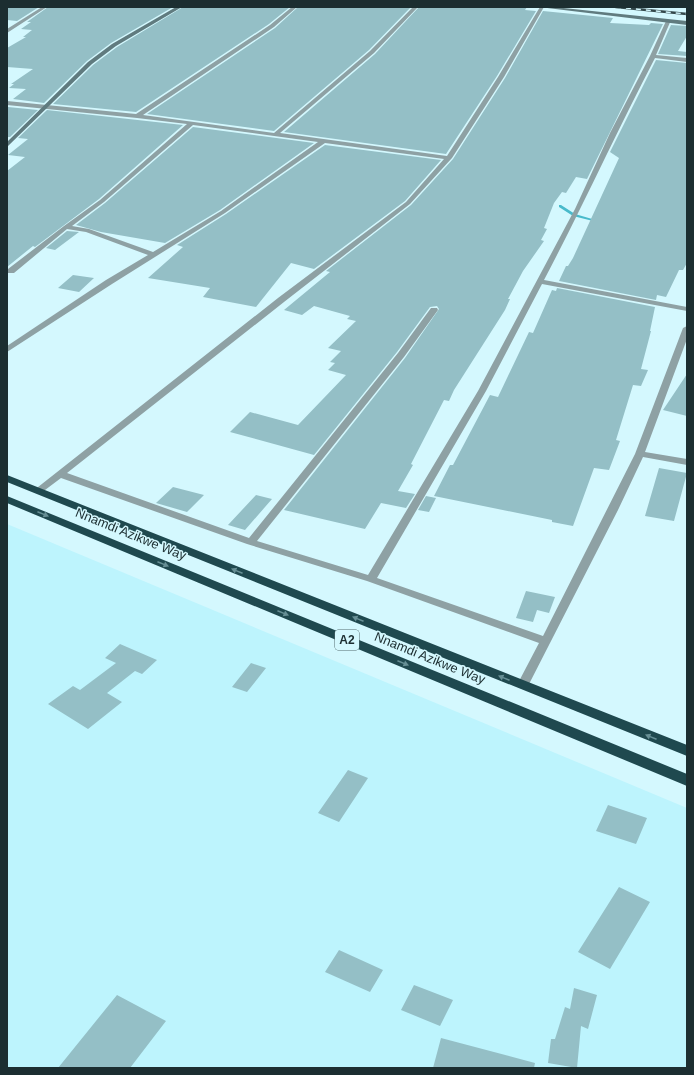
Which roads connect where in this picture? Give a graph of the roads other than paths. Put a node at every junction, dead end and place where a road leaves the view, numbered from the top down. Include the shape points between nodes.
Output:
1 (45, 7) edge
2 (180, 7) edge
3 (295, 7) edge
4 (416, 7) edge
5 (542, 7) edge
6 (669, 21) junction
7 (687, 22) edge
8 (7, 31) edge
9 (653, 56) junction
10 (687, 60) edge
11 (7, 103) edge
12 (45, 107) junction
13 (137, 116) junction
14 (192, 123) junction
15 (275, 135) junction
16 (324, 141) junction
17 (7, 145) edge
18 (448, 158) junction
19 (66, 227) junction
20 (154, 255) junction
21 (11, 271) dead end
22 (539, 281) junction
23 (687, 309) edge
24 (434, 310) dead end
25 (687, 328) edge
26 (7, 350) edge
27 (640, 454) junction
28 (687, 462) edge
29 (60, 474) junction
30 (7, 478) edge
31 (38, 491) junction
32 (7, 499) edge
33 (251, 542) junction
34 (371, 579) junction
35 (546, 641) junction
36 (523, 685) junction
37 (687, 751) edge
38 (687, 780) edge

1 - 8 street
2 - 12 main road via 114,45 90,63
3 - 13 street via 272,26
4 - 15 street via 372,52
5 - 6 main road
5 - 18 street via 501,77
6 - 7 main road
6 - 9 street
9 - 10 street
9 - 22 street via 613,133 578,209
11 - 12 street
12 - 13 street
12 - 17 main road
13 - 14 street
14 - 15 street
14 - 19 street via 102,201
15 - 16 street
16 - 18 street
16 - 20 street via 223,212
18 - 29 street via 408,202
19 - 20 street via 87,230
19 - 21 street
20 - 26 street
22 - 23 street
22 - 34 street via 482,391
24 - 33 street
25 - 27 street
27 - 28 street
27 - 35 street
29 - 31 street
29 - 33 street
30 - 31 highway, Nnamdi Azikwe Way / A2
36 -> 31 highway, Nnamdi Azikwe Way / A2
32 -> 38 highway, Nnamdi Azikwe Way / A2
33 - 34 street
34 - 35 street
35 - 36 street
37 -> 36 highway, Nnamdi Azikwe Way / A2

